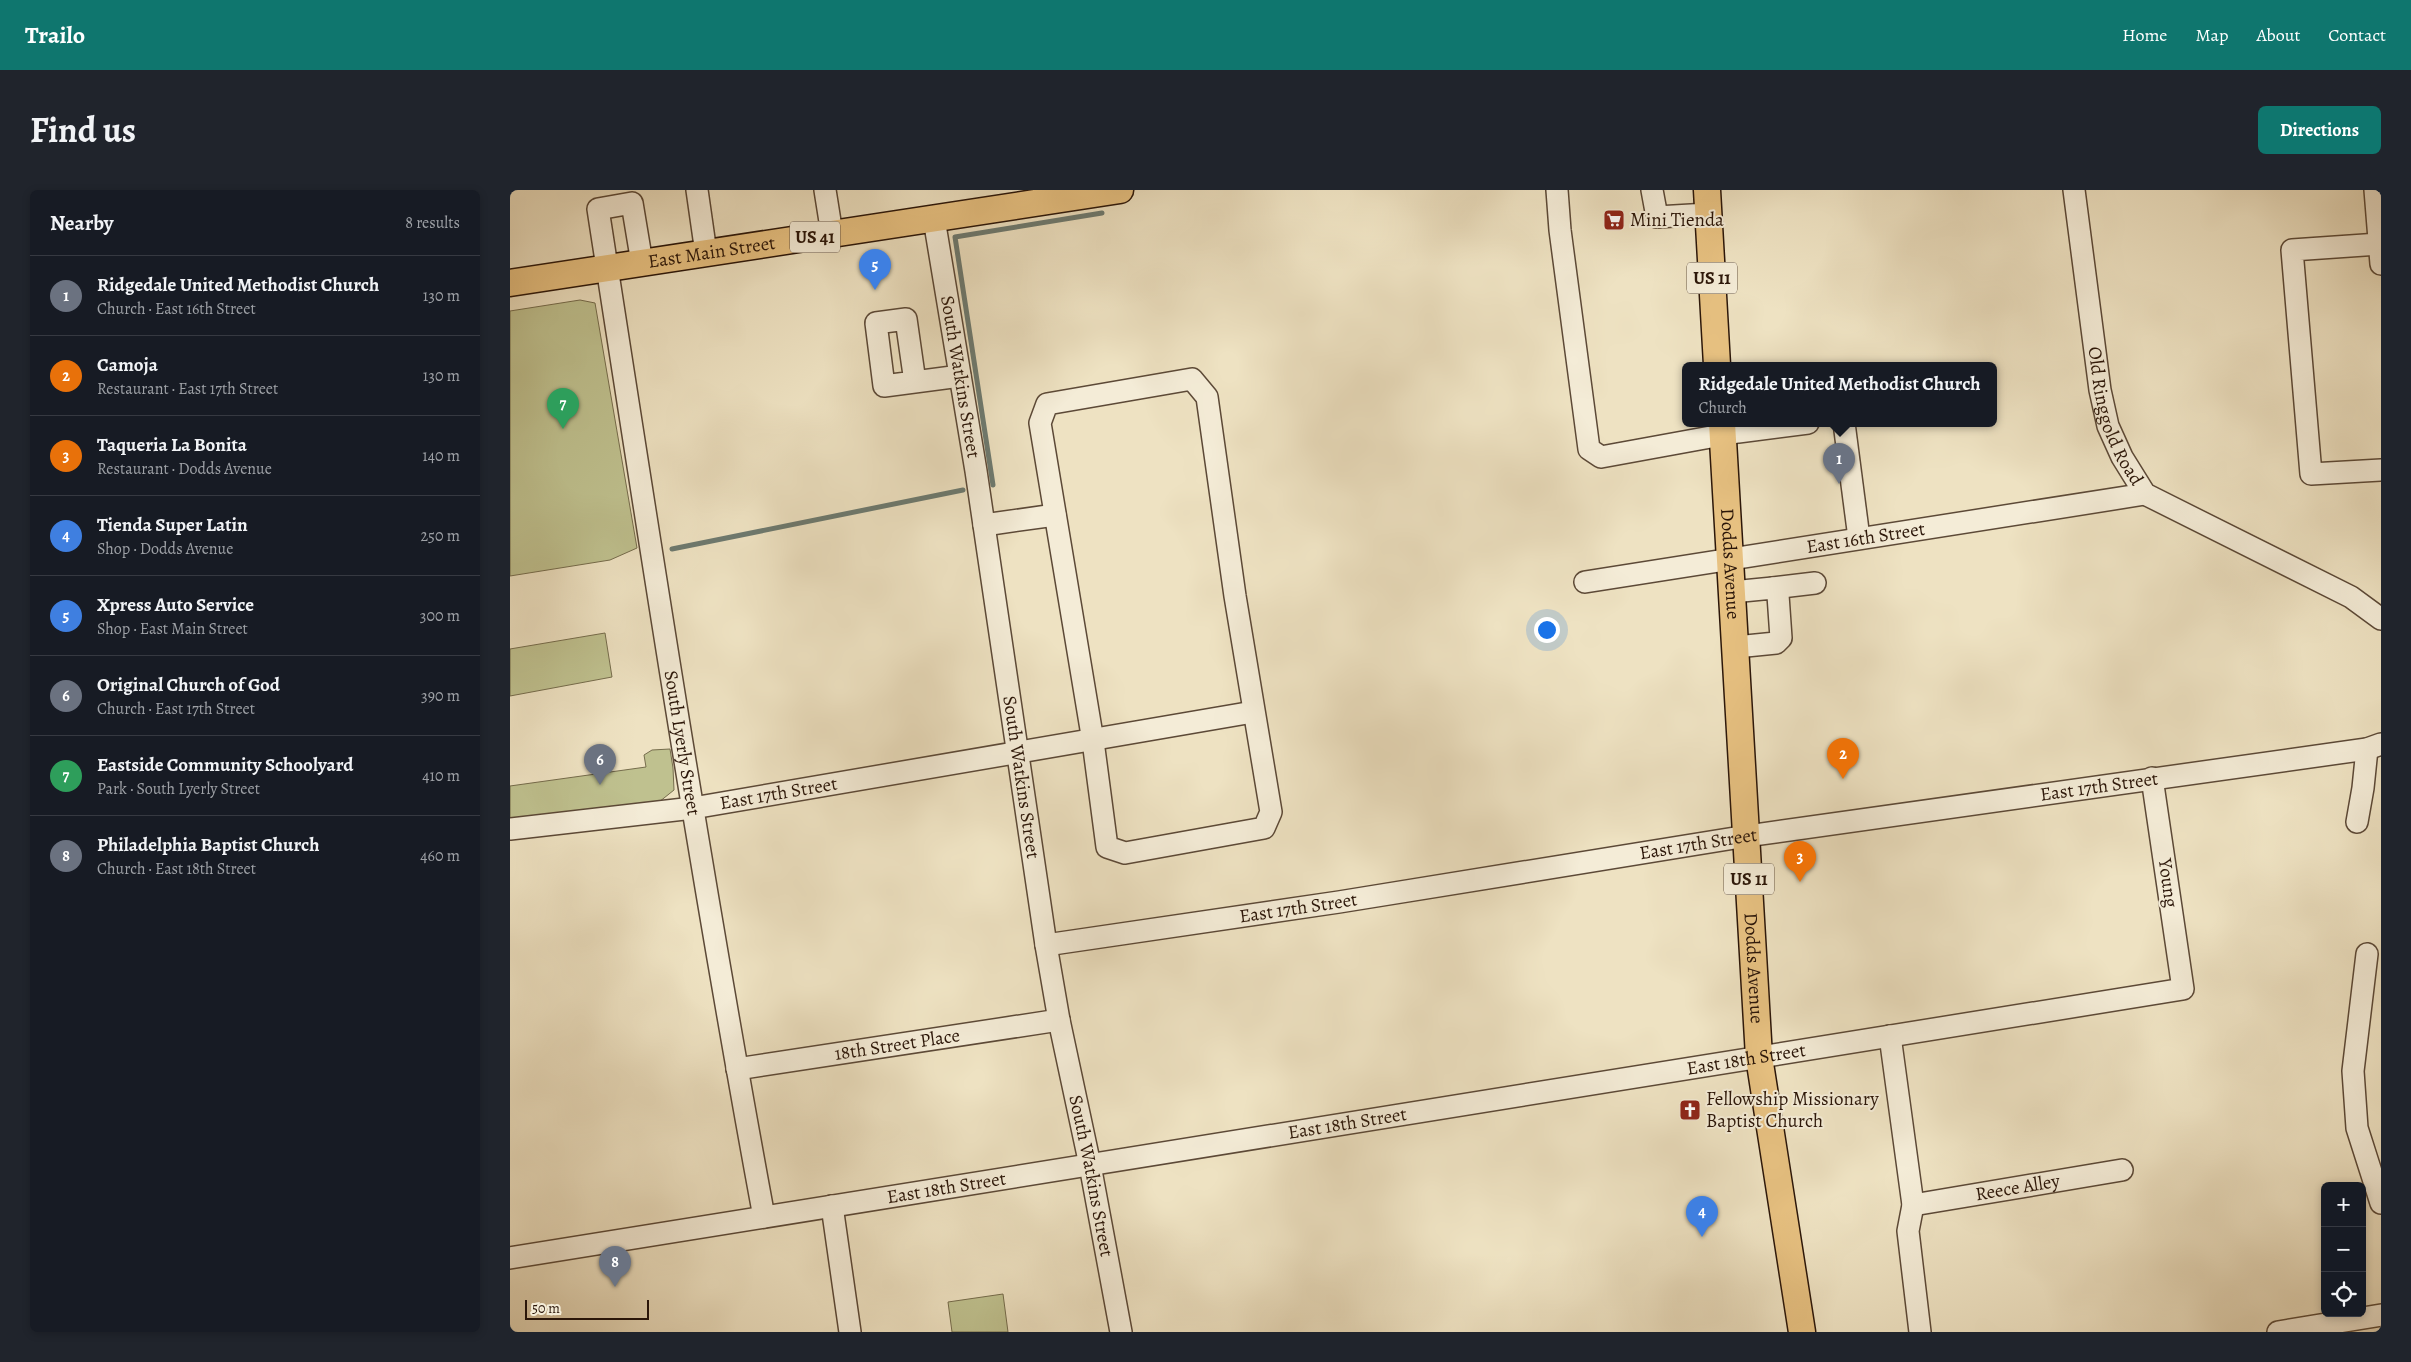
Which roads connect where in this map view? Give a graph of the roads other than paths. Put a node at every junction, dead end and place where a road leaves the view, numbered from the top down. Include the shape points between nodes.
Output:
1 (697, 190) edge
2 (826, 190) edge
3 (1120, 190) edge
4 (1557, 190) edge
5 (1652, 190) edge
6 (2074, 190) edge
7 (2375, 190) edge
8 (1707, 202) edge
9 (934, 219) junction
10 (832, 234) junction
11 (706, 254) junction
12 (2380, 254) edge
13 (642, 263) junction
14 (607, 268) junction
15 (510, 283) edge
16 (1717, 362) edge
17 (960, 376) junction
18 (915, 382) dead end
19 (1751, 427) edge
20 (1845, 427) edge
21 (1722, 429) edge
22 (2381, 470) edge
23 (2144, 494) junction
24 (1055, 514) junction
25 (984, 525) junction
26 (1859, 538) junction
27 (1731, 558) junction
28 (1586, 582) dead end
29 (1816, 584) dead end
30 (1773, 588) junction
31 (1732, 592) junction
32 (2381, 619) edge
33 (1736, 647) junction
34 (1253, 712) junction
35 (1093, 741) junction
36 (2374, 746) edge
37 (1017, 751) junction
38 (2152, 778) junction
39 (693, 808) junction
40 (2357, 822) dead end
41 (510, 829) edge
42 (1747, 836) junction
43 (1046, 945) junction
44 (2367, 954) dead end
45 (2183, 989) joint
46 (1059, 1020) junction
47 (1890, 1036) junction
48 (1759, 1057) junction
49 (736, 1069) junction
50 (1090, 1165) junction
51 (2122, 1170) dead end
52 (2381, 1203) edge
53 (1913, 1204) junction
54 (832, 1206) junction
55 (764, 1217) junction
56 (510, 1258) edge
57 (2381, 1315) edge
58 (850, 1332) edge
59 (1121, 1332) edge
60 (1802, 1332) edge
61 (1920, 1332) edge
62 (2278, 1332) edge

1 - 11 street
2 - 10 street
3 - 9 main road, East Main Street / US 41
4 - 21 street via 1589,449 1601,456
5 - 8 street via 1657,217
6 - 23 street, Old Ringgold Road via 2100,390 2108,426
7 - 12 street
8 - 16 main road, US 11
9 - 10 main road, East Main Street / US 41
9 - 17 street, South Watkins Street
10 - 11 main road, East Main Street / US 41
11 - 13 main road, East Main Street / US 41
12 - 22 street via 2292,250 2311,474
13 - 14 main road, East Main Street / US 41
13 - 14 street, South Lyerly Street via 632,203 598,209
14 - 15 main road, East Main Street / US 41
14 - 39 street, South Lyerly Street
17 - 18 street
17 - 25 street, South Watkins Street
19 - 21 street
20 - 26 street
21 - 27 main road, Dodds Avenue / US 11
23 - 26 street, East 16th Street
23 - 32 street, Old Ringgold Road via 2351,597
24 - 25 street
24 - 34 street via 1040,424 1047,404 1192,379 1207,397
24 - 35 street
25 - 37 street, South Watkins Street
26 - 27 street, East 16th Street
27 - 28 street, East 16th Street
27 - 31 main road, Dodds Avenue / US 11
29 - 30 street
30 - 31 street
30 - 33 street via 1778,595 1781,638 1776,644
31 - 33 main road, Dodds Avenue / US 11
33 - 42 main road, Dodds Avenue / US 11
34 - 35 street, East 17th Street
34 - 35 street via 1270,812 1264,828 1125,854 1107,847
35 - 37 street, East 17th Street
36 - 38 street, East 17th Street
36 - 40 street
37 - 39 street, East 17th Street
37 - 43 street, South Watkins Street
38 - 42 street, East 17th Street
38 - 45 street, Young
39 - 41 street, East 17th Street
39 - 49 street, South Lyerly Street
42 - 43 street, East 17th Street
42 - 48 main road, Dodds Avenue / US 11
43 - 46 street, South Watkins Street
44 - 52 street via 2353,1071 2357,1128
45 - 47 street, East 18th Street
46 - 49 street, 18th Street Place
46 - 50 street, South Watkins Street
47 - 48 street, East 18th Street
47 - 53 street
48 - 50 street, East 18th Street
48 - 60 main road, Dodds Avenue / US 11
49 - 55 street, South Lyerly Street
50 - 54 street, East 18th Street
50 - 59 street, South Watkins Street
51 - 53 street, Reece Alley
53 - 61 street via 1908,1231
54 - 55 street, East 18th Street
54 - 58 street
55 - 56 street, East 18th Street
57 - 62 street

